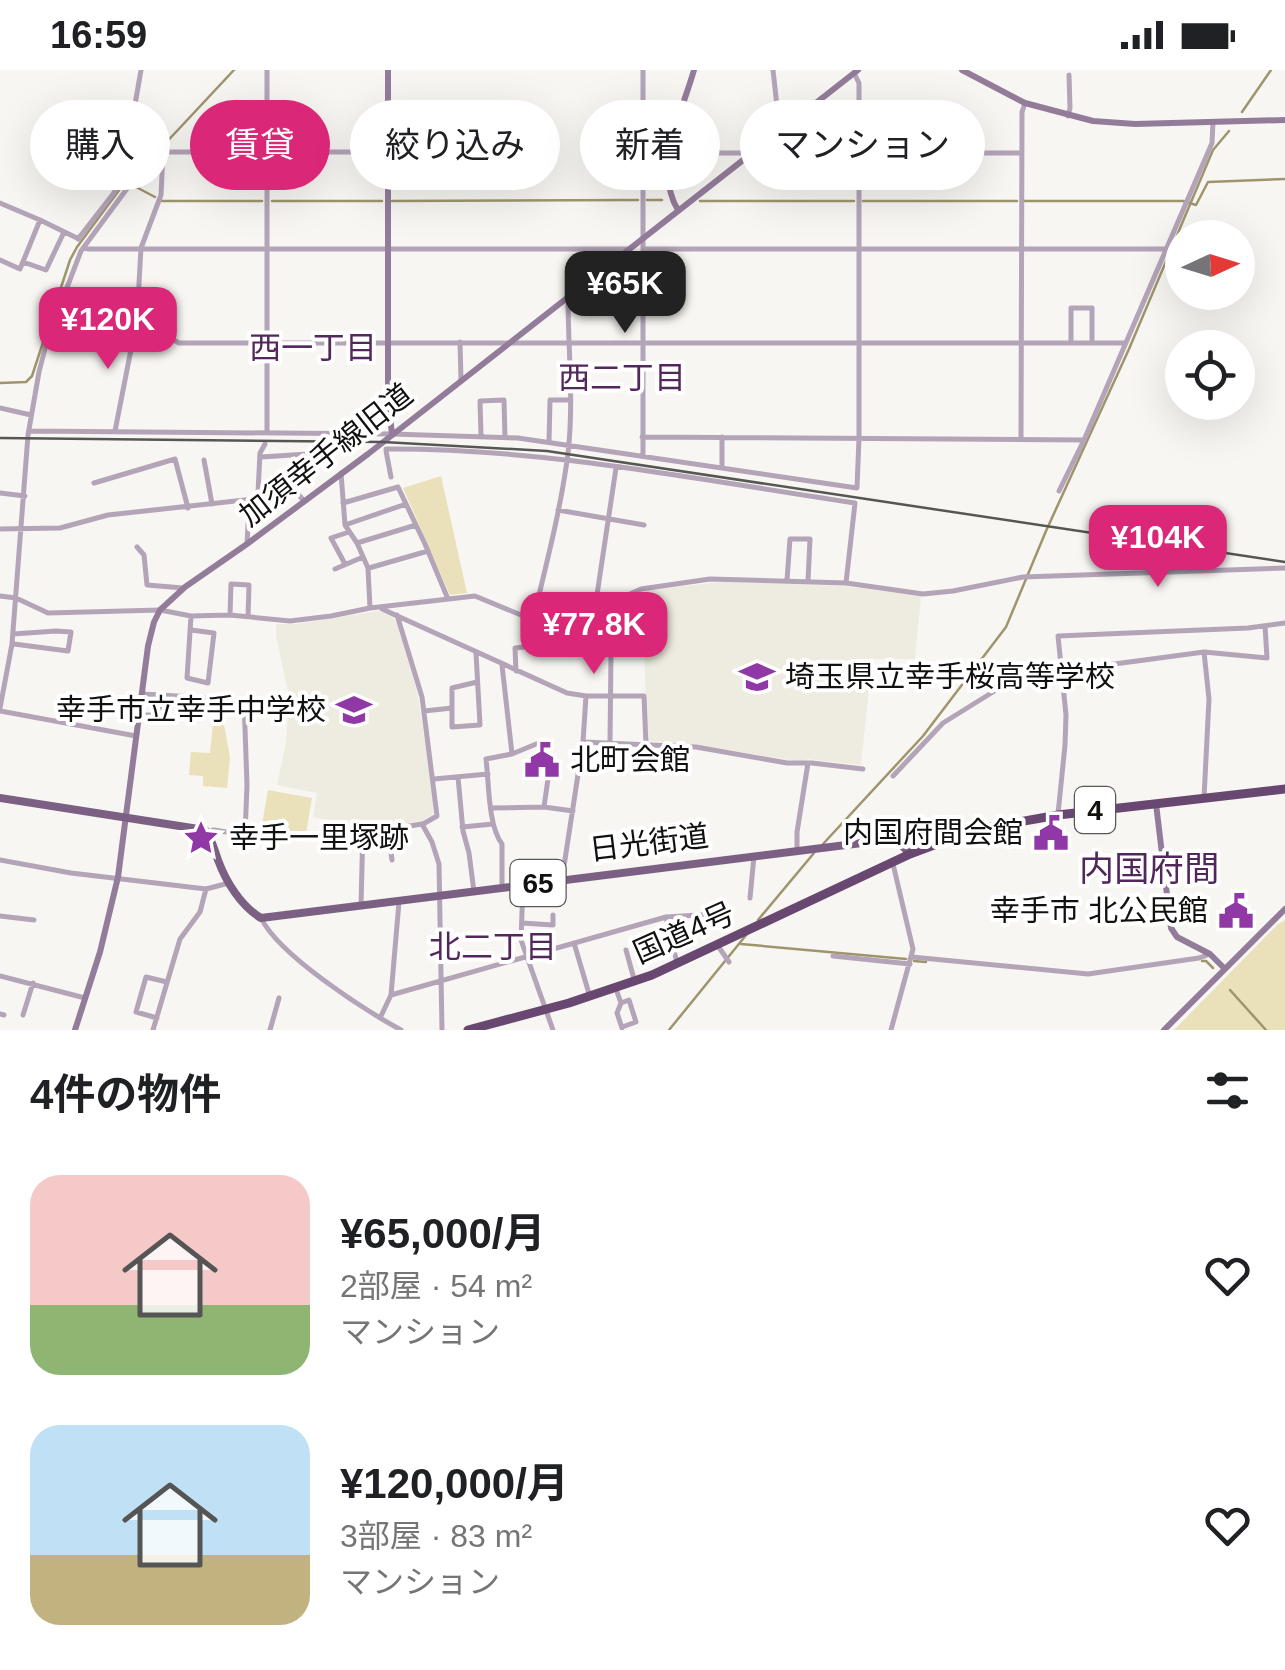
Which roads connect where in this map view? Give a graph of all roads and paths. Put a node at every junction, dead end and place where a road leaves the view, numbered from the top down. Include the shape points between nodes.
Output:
1 (141, 70) edge
2 (268, 70) edge
3 (388, 70) edge
4 (643, 70) edge
5 (694, 70) edge
6 (773, 70) edge
7 (962, 70) edge
8 (856, 72) edge
9 (1069, 75) dead end
10 (268, 100) edge
11 (388, 100) edge
12 (643, 100) edge
13 (685, 100) edge
14 (776, 100) edge
15 (820, 100) edge
16 (859, 100) edge
17 (1024, 103) junction
18 (1068, 116) junction
19 (1285, 120) edge
20 (1213, 122) junction
21 (985, 153) edge
22 (1021, 153) junction
23 (740, 164) edge
24 (124, 190) edge
25 (160, 190) edge
26 (267, 190) edge
27 (388, 190) edge
28 (643, 190) edge
29 (669, 190) edge
30 (860, 190) edge
31 (0, 203) edge
32 (678, 210) junction
33 (40, 220) junction
34 (1179, 220) edge
35 (64, 232) junction
36 (644, 237) junction
37 (82, 242) junction
38 (142, 248) junction
39 (267, 249) junction
40 (388, 249) junction
41 (630, 249) junction
42 (859, 249) junction
43 (1165, 249) edge
44 (643, 250) junction
45 (1021, 250) junction
46 (1165, 254) edge
47 (0, 260) edge
48 (22, 262) junction
49 (64, 294) junction
50 (568, 298) junction
51 (136, 319) junction
52 (388, 342) junction
53 (460, 342) junction
54 (510, 342) junction
55 (267, 343) junction
56 (568, 343) junction
57 (859, 343) junction
58 (1021, 343) junction
59 (1070, 343) junction
60 (1092, 343) junction
61 (1126, 343) junction
62 (642, 344) junction
63 (460, 380) junction
64 (570, 400) junction
65 (0, 408) edge
66 (32, 415) junction
67 (29, 431) junction
68 (114, 431) junction
69 (267, 432) junction
70 (392, 434) junction
71 (481, 436) junction
72 (642, 437) junction
73 (505, 438) junction
74 (722, 438) junction
75 (860, 438) junction
76 (1021, 438) junction
77 (1084, 440) junction
78 (549, 442) junction
79 (265, 444) dead end
80 (569, 444) junction
81 (382, 448) junction
82 (308, 454) dead end
83 (642, 456) junction
84 (260, 457) junction
85 (567, 459) junction
86 (204, 460) dead end
87 (616, 468) junction
88 (722, 468) junction
89 (341, 474) junction
90 (390, 477) dead end
91 (94, 483) dead end
92 (1060, 491) dead end
93 (0, 493) edge
94 (25, 496) junction
95 (304, 500) junction
96 (250, 501) junction
97 (342, 503) junction
98 (212, 504) junction
99 (406, 504) junction
100 (188, 508) junction
101 (558, 510) junction
102 (607, 519) junction
103 (345, 525) junction
104 (416, 525) junction
105 (644, 525) dead end
106 (0, 528) edge
107 (23, 530) junction
108 (350, 532) junction
109 (357, 543) junction
110 (248, 544) junction
111 (137, 547) dead end
112 (428, 551) junction
113 (363, 558) junction
114 (345, 564) junction
115 (368, 568) junction
116 (1285, 568) edge
117 (335, 569) dead end
118 (786, 580) junction
119 (808, 581) junction
120 (846, 583) junction
121 (184, 588) junction
122 (0, 596) edge
123 (16, 598) junction
124 (448, 598) junction
125 (370, 608) junction
126 (380, 608) junction
127 (597, 608) junction
128 (160, 610) junction
129 (230, 615) junction
130 (397, 615) junction
131 (191, 616) junction
132 (248, 617) junction
133 (533, 620) junction
134 (1285, 623) edge
135 (1265, 626) junction
136 (191, 630) junction
137 (13, 634) junction
138 (608, 638) junction
139 (12, 644) junction
140 (1204, 652) junction
141 (476, 653) junction
142 (502, 665) junction
143 (516, 671) junction
144 (1062, 671) junction
145 (478, 682) junction
146 (142, 694) junction
147 (161, 695) junction
148 (586, 696) junction
149 (611, 696) junction
150 (244, 700) junction
151 (278, 700) dead end
152 (452, 708) junction
153 (0, 710) edge
154 (424, 711) junction
155 (139, 715) junction
156 (136, 736) junction
157 (541, 742) dead end
158 (583, 742) junction
159 (610, 744) junction
160 (646, 745) junction
161 (512, 754) junction
162 (808, 764) junction
163 (863, 769) dead end
164 (549, 772) dead end
165 (488, 774) junction
166 (892, 776) dead end
167 (458, 777) junction
168 (434, 779) junction
169 (1285, 789) edge
170 (0, 798) edge
171 (1204, 798) junction
172 (1156, 803) junction
173 (544, 807) junction
174 (492, 808) junction
175 (573, 811) junction
176 (1058, 815) junction
177 (126, 818) junction
178 (422, 824) junction
179 (494, 824) junction
180 (462, 826) junction
181 (388, 830) junction
182 (208, 832) junction
183 (912, 837) dead end
184 (945, 840) junction
185 (797, 850) junction
186 (910, 854) junction
187 (754, 856) junction
188 (0, 860) edge
189 (392, 860) dead end
190 (892, 863) junction
191 (118, 877) junction
192 (562, 880) junction
193 (229, 883) junction
194 (524, 885) junction
195 (502, 888) junction
196 (206, 889) junction
197 (474, 892) junction
198 (440, 896) junction
199 (750, 898) dead end
200 (399, 902) junction
201 (361, 906) junction
202 (1285, 909) edge
203 (715, 914) dead end
204 (552, 915) dead end
205 (0, 916) edge
206 (261, 918) junction
207 (666, 918) junction
208 (34, 920) dead end
209 (522, 923) junction
210 (574, 943) junction
211 (718, 946) junction
212 (626, 950) dead end
213 (1210, 954) junction
214 (527, 956) junction
215 (832, 956) dead end
216 (911, 961) junction
217 (729, 962) dead end
218 (677, 965) junction
219 (1224, 969) junction
220 (0, 976) edge
221 (167, 982) junction
222 (442, 982) junction
223 (635, 982) junction
224 (33, 983) junction
225 (616, 988) junction
226 (391, 996) junction
227 (590, 997) junction
228 (85, 998) junction
229 (280, 998) dead end
230 (621, 1002) junction
231 (546, 1010) junction
232 (23, 1015) dead end
233 (157, 1018) junction
234 (380, 1018) junction
235 (622, 1029) edge
236 (75, 1030) edge
237 (153, 1030) edge
238 (270, 1030) edge
239 (401, 1030) edge
240 (442, 1030) edge
241 (468, 1030) edge
242 (553, 1030) edge
243 (890, 1030) edge
244 (1164, 1030) edge

1 - 37 street via 122,179
2 - 10 street
3 - 11 street
4 - 12 street
5 - 13 street
6 - 14 street
7 - 17 street
8 - 15 street, 加須幸手線旧道
8 - 16 street
9 - 18 street
17 - 18 street
17 - 22 street
18 - 20 street via 1135,124
19 - 20 street
20 - 34 street via 1212,143
21 - 22 street
22 - 45 street
23 - 32 street, 加須幸手線旧道
24 - 37 street
25 - 38 street
26 - 39 street
27 - 40 street
28 - 36 street
29 - 32 street
30 - 42 street
31 - 33 street
32 - 36 street, 加須幸手線旧道
33 - 35 street
33 - 48 street
35 - 37 street
35 - 48 street via 46,270
36 - 41 street, 加須幸手線旧道
36 - 44 street
37 - 38 street via 88,249
37 - 49 street
38 - 39 street
38 - 51 street
39 - 40 street
39 - 55 street
40 - 41 street
40 - 52 street
41 - 50 street, 加須幸手線旧道
42 - 44 street
42 - 45 street
42 - 57 street
43 - 45 street
44 - 62 street
45 - 58 street
46 - 61 street
47 - 48 street via 20,268
49 - 51 street
49 - 66 street
50 - 54 street, 加須幸手線旧道
50 - 56 street
51 - 55 street via 180,343
51 - 68 street
52 - 53 street
52 - 55 street
52 - 70 street
53 - 54 street
53 - 63 street
54 - 56 street
54 - 63 street, 加須幸手線旧道
55 - 69 street
56 - 62 street
56 - 64 street
57 - 58 street
57 - 62 street
57 - 75 street
58 - 59 street
58 - 76 street
59 - 60 street
59 - 60 street via 1071,308 1092,308
60 - 61 street
61 - 77 street
62 - 72 street
63 - 70 street, 加須幸手線旧道
64 - 78 street via 550,400
64 - 80 street
65 - 66 street
66 - 67 street
67 - 68 street
67 - 94 street
68 - 69 street
69 - 70 street
70 - 71 street
70 - 81 street, 加須幸手線旧道
71 - 73 street
71 - 73 street via 480,401 504,400
72 - 74 street
72 - 83 street
73 - 78 street
74 - 75 street
74 - 88 street
75 - 76 street
75 - 88 street via 857,488
76 - 77 street
77 - 92 street
78 - 80 street
79 - 84 street
80 - 83 street
80 - 85 street
81 - 85 street
81 - 89 street, 加須幸手線旧道
81 - 90 street
82 - 84 street
83 - 88 street
84 - 96 street via 259,486
85 - 87 street
85 - 101 street
86 - 98 street
87 - 102 street
87 - 120 street via 856,503
89 - 95 street, 加須幸手線旧道
89 - 97 street
91 - 100 street via 175,459
93 - 94 street
94 - 107 street
95 - 96 street via 298,494
95 - 110 street, 加須幸手線旧道
96 - 98 street
96 - 110 street
97 - 99 street via 398,487
97 - 103 street
98 - 100 street
99 - 103 street
99 - 104 street
100 - 107 street
101 - 102 street
101 - 133 street
102 - 105 street
102 - 127 street
103 - 108 street
104 - 109 street
104 - 112 street
106 - 107 street
107 - 123 street
108 - 109 street
108 - 114 street via 331,538
109 - 113 street
110 - 121 street, 加須幸手線旧道
111 - 121 street via 147,585
112 - 115 street
112 - 124 street
113 - 114 street
113 - 115 street
114 - 117 street
115 - 125 street
116 - 120 street via 1026,577 923,594
118 - 119 street
118 - 119 street via 790,539 810,539
118 - 127 street via 650,586
119 - 120 street
121 - 128 street, 加須幸手線旧道
122 - 123 street
123 - 128 street via 48,613
123 - 137 street
124 - 126 street
124 - 133 street via 475,596
125 - 126 street
125 - 132 street via 290,621
126 - 130 street
127 - 133 street via 554,622
127 - 138 street
128 - 131 street
128 - 146 street
129 - 131 street
129 - 132 street
129 - 132 street via 231,584 249,585
130 - 141 street
130 - 154 street
131 - 136 street
134 - 135 street
135 - 140 street via 1267,658
135 - 144 street via 1058,636
136 - 136 street via 187,678 208,683 214,633
137 - 139 street
137 - 139 street via 71,632 68,650
138 - 143 street via 515,648
138 - 149 street
139 - 153 street
140 - 144 street
140 - 171 street
141 - 142 street
141 - 145 street
142 - 143 street
142 - 161 street
143 - 148 street
144 - 166 street via 1009,682 943,723
144 - 176 street via 1066,746
145 - 152 street via 452,688
145 - 152 street via 480,725 452,727
146 - 147 street
146 - 155 street
147 - 150 street
147 - 155 street via 160,715
148 - 149 street
148 - 158 street
149 - 159 street
149 - 160 street via 644,696
150 - 151 street
150 - 182 street via 245,835
152 - 154 street
153 - 156 street
154 - 168 street
155 - 156 street
156 - 177 street
157 - 161 street
158 - 159 street
158 - 175 street
159 - 160 street
160 - 162 street
161 - 165 street via 486,759
162 - 163 street
162 - 185 street
164 - 173 street
165 - 167 street
165 - 174 street
167 - 168 street
167 - 180 street
168 - 178 street via 437,816
169 - 171 highway, 4
170 - 177 main road
171 - 172 highway, 4
172 - 176 highway, 4
172 - 213 street via 1171,928
173 - 174 street
173 - 175 street
174 - 179 street
175 - 192 street
176 - 184 highway, 4
177 - 182 main road
177 - 191 street
178 - 181 street
178 - 198 street via 439,864
179 - 180 street
179 - 195 street via 502,844
180 - 197 street
181 - 189 street
181 - 201 street via 363,827
182 - 193 main road
183 - 184 street via 940,832
184 - 186 highway, 4
185 - 186 main road, 日光街道 / 65 via 893,840
185 - 187 main road, 日光街道 / 65
186 - 190 highway, 国道4号 / 4
187 - 192 main road, 日光街道 / 65
187 - 199 street
188 - 191 street
190 - 211 highway, 国道4号 / 4
190 - 216 street
191 - 196 street
191 - 228 street
192 - 194 main road, 日光街道 / 65
193 - 196 street
193 - 206 main road
194 - 195 main road, 日光街道 / 65
194 - 209 street
195 - 197 main road, 日光街道 / 65
196 - 221 street
197 - 198 main road, 日光街道 / 65
198 - 200 main road, 日光街道 / 65
198 - 222 street
200 - 201 main road, 日光街道 / 65
200 - 226 street
201 - 206 main road, 日光街道 / 65
202 - 219 street
203 - 207 street
204 - 209 street via 553,925
205 - 208 street
206 - 234 street via 291,955
207 - 210 street
207 - 218 street
209 - 214 street
210 - 214 street
210 - 227 street
211 - 217 street
211 - 218 highway, 国道4号 / 4
212 - 223 street
213 - 216 street via 1088,974
213 - 219 street
214 - 222 street
214 - 231 street
215 - 216 street
216 - 243 street
218 - 223 highway, 国道4号 / 4
219 - 244 street
220 - 224 street
221 - 233 street
221 - 233 street via 146,977 136,1012
222 - 226 street
222 - 240 street
223 - 225 highway, 国道4号 / 4
224 - 228 street
224 - 232 street
225 - 227 highway, 国道4号 / 4
225 - 230 street
226 - 234 street
227 - 231 highway, 国道4号 / 4
228 - 236 street
229 - 238 street
230 - 235 street via 616,1014
230 - 235 street via 628,1000 636,1022
231 - 241 highway, 国道4号 / 4
231 - 242 street
233 - 237 street
234 - 239 street

